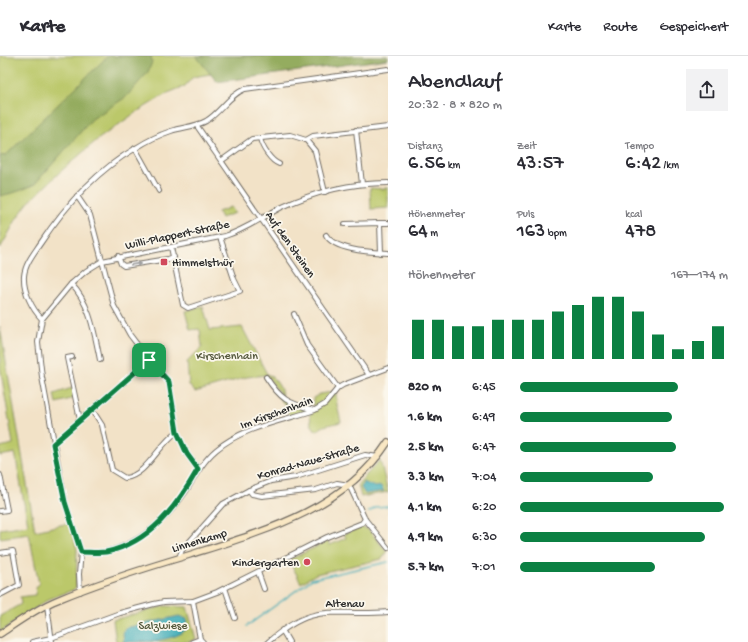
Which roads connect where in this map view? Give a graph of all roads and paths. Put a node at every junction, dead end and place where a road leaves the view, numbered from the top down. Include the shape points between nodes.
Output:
1 (388, 69) edge
2 (196, 126) junction
3 (388, 127) edge
4 (356, 130) junction
5 (260, 138) junction
6 (306, 140) junction
7 (135, 148) junction
8 (221, 160) junction
9 (279, 164) dead end
10 (388, 183) edge
11 (362, 184) junction
12 (159, 191) dead end
13 (325, 192) junction
14 (77, 196) junction
15 (261, 219) junction
16 (380, 223) junction
17 (388, 223) edge
18 (345, 224) dead end
19 (326, 235) dead end
20 (220, 237) junction
21 (171, 246) junction
22 (381, 253) junction
23 (388, 253) edge
24 (118, 256) junction
25 (174, 256) junction
26 (102, 261) junction
27 (71, 284) junction
28 (294, 314) dead end
29 (42, 319) junction
30 (72, 357) dead end
31 (100, 360) dead end
32 (149, 360) junction
33 (388, 368) edge
34 (369, 374) junction
35 (266, 376) dead end
36 (338, 388) junction
37 (314, 410) junction
38 (93, 411) junction
39 (80, 420) junction
40 (177, 432) junction
41 (388, 442) edge
42 (53, 444) junction
43 (386, 450) edge
44 (378, 457) junction
45 (198, 469) junction
46 (0, 475) edge
47 (349, 485) junction
48 (249, 490) junction
49 (0, 511) edge
50 (365, 519) junction
51 (388, 548) edge
52 (81, 552) junction
53 (0, 553) edge
54 (179, 558) junction
55 (258, 572) junction
56 (226, 588) junction
57 (264, 590) dead end
58 (80, 592) junction
59 (0, 595) edge
60 (192, 601) junction
61 (46, 605) junction
62 (388, 612) edge
63 (235, 618) dead end
64 (282, 630) junction
65 (0, 634) edge
66 (52, 640) edge
67 (202, 640) edge
68 (32, 642) edge
69 (192, 642) edge
70 (268, 642) edge
71 (289, 642) edge

1 - 2 street via 245,89 236,92 214,116
2 - 7 street via 159,135
2 - 8 street, Auf den Steinen
3 - 4 street
4 - 6 street via 313,136
4 - 11 street
5 - 6 street via 290,135
5 - 8 street via 252,140
5 - 9 street via 261,144 274,162
6 - 13 street via 315,151
7 - 12 street
7 - 14 street via 108,167
8 - 15 street, Auf den Steinen
10 - 11 street, Willi-Plappert-Straße
11 - 13 street, Willi-Plappert-Straße
13 - 15 street, Willi-Plappert-Straße via 290,204
14 - 26 street via 90,216
14 - 29 street via 58,217 30,258 24,276 34,311
15 - 20 street, Willi-Plappert-Straße via 241,230
15 - 34 street, Auf den Steinen
16 - 17 street
16 - 18 street
16 - 22 street
19 - 22 street via 333,243 361,252
20 - 21 street, Willi-Plappert-Straße
20 - 25 street via 240,291 232,295 188,308 183,305
21 - 24 street, Willi-Plappert-Straße
21 - 25 street
22 - 23 street
24 -> 25 street, Willi-Plappert-Straße via 124,266
24 - 26 street, Willi-Plappert-Straße
26 - 27 street, Willi-Plappert-Straße
26 - 32 street via 114,306 130,335
27 - 29 street, Willi-Plappert-Straße
27 - 31 street via 85,304
28 - 36 street via 307,345
29 - 42 street via 38,342 39,357
30 - 39 street via 67,358
32 - 38 street
32 - 40 street via 169,382
33 - 34 street
34 - 36 street
35 - 37 street via 277,394 294,405
36 - 37 street, Im Kirschenhain via 325,404
37 - 45 street, Im Kirschenhain via 240,434 216,450
38 - 39 street
38 - 40 street via 102,425 112,470 125,478 142,471 167,439
39 - 42 street
40 - 45 street via 187,454
41 - 43 main road, Linnenkamp
42 - 52 street via 65,502
43 - 44 main road, Linnenkamp
44 - 47 main road, Linnenkamp
44 - 48 street, Konrad-Naue-Straße via 365,455
45 - 52 street, Im Kirschenhain via 171,511 152,530 122,547 104,552
46 - 49 street via 7,510
47 - 48 street via 337,483 316,490 262,496 252,494
47 - 50 street
47 - 54 main road, Linnenkamp via 297,518
48 - 54 street, Konrad-Naue-Straße via 223,504 182,550
50 - 51 street
50 - 55 street via 362,523 327,537
52 - 58 street
53 - 59 street via 13,551 19,586
54 - 58 main road, Linnenkamp
55 - 56 street
55 - 57 street
56 - 60 street
56 - 63 street
58 - 61 main road, Linnenkamp
60 - 66 street via 164,602 120,613
60 - 67 street
61 - 65 main road, Linnenkamp
61 - 66 street
62 - 64 street, Altenau via 324,612 302,618
64 - 70 street, Altenau
64 - 71 street
66 - 68 street
67 - 69 street

